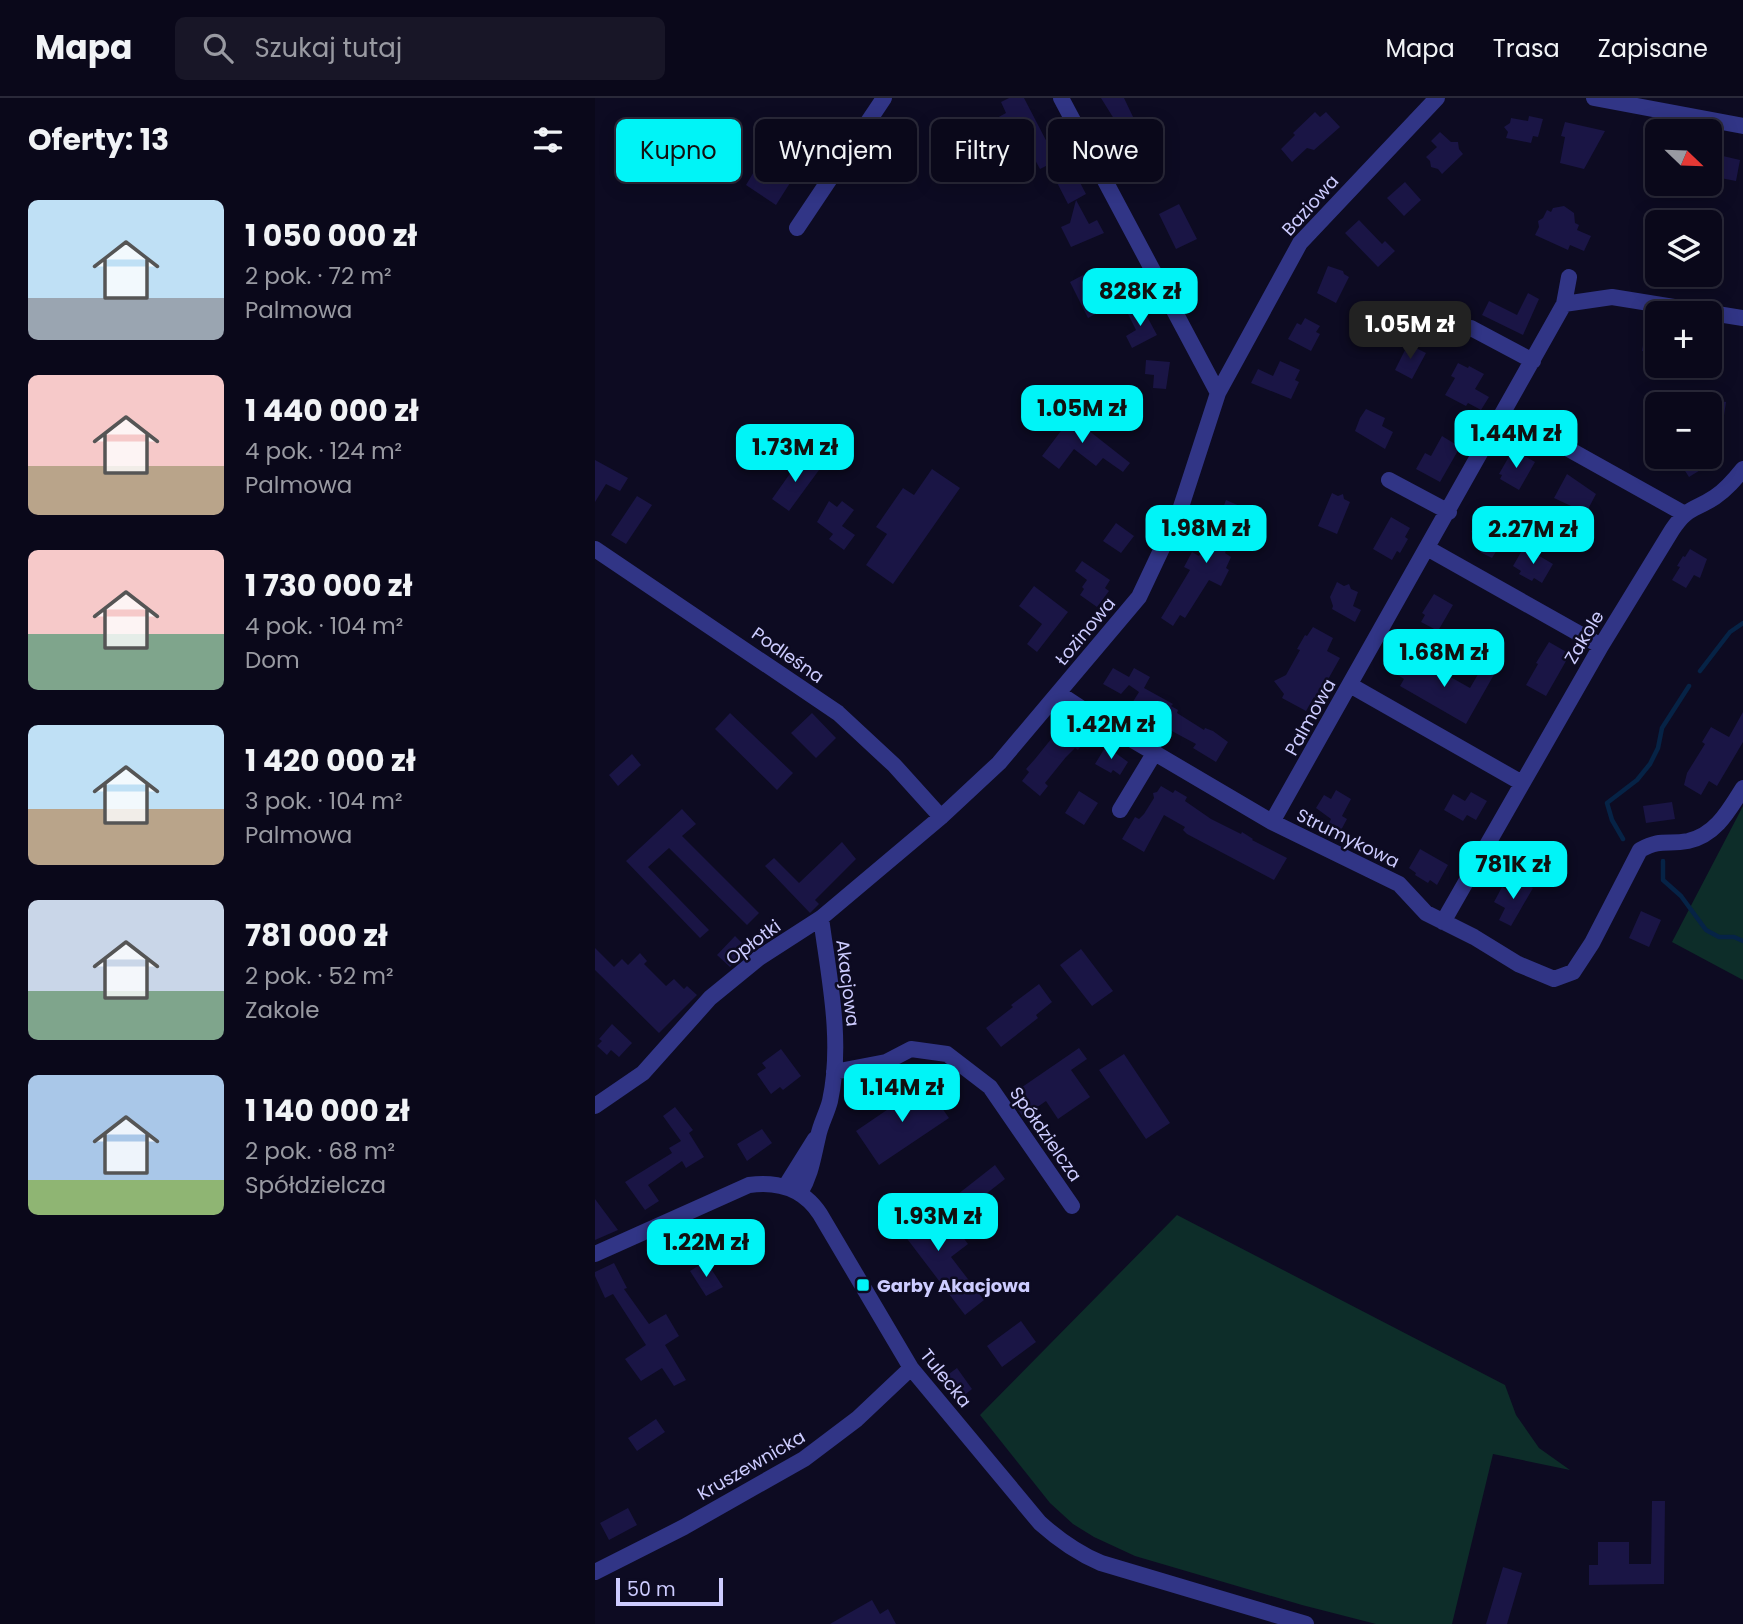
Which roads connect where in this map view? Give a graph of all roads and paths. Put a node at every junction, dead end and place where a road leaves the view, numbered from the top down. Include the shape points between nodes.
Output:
1 (884, 98) edge
2 (1061, 98) edge
3 (1437, 98) edge
4 (1594, 98) edge
5 (1743, 126) edge
6 (797, 228) dead end
7 (1569, 277) dead end
8 (1564, 304) junction
9 (1743, 318) edge
10 (1471, 327) dead end
11 (1533, 361) junction
12 (1218, 393) junction
13 (1504, 413) junction
14 (1743, 469) edge
15 (1389, 480) dead end
16 (1449, 512) junction
17 (1683, 513) junction
18 (1427, 548) junction
19 (595, 549) edge
20 (1601, 646) junction
21 (1350, 685) junction
22 (1058, 693) junction
23 (1155, 752) junction
24 (1522, 783) junction
25 (1743, 788) edge
26 (1120, 810) dead end
27 (941, 817) junction
28 (1272, 822) junction
29 (821, 918) junction
30 (1443, 922) junction
31 (834, 1072) junction
32 (595, 1106) edge
33 (792, 1190) junction
34 (1072, 1206) dead end
35 (595, 1254) edge
36 (911, 1368) junction
37 (595, 1572) edge
38 (1306, 1624) edge

1 - 6 street
2 - 12 street
3 - 12 street, Baziowa via 1300,243
4 - 5 street
7 - 8 street, Palmowa
8 - 9 street via 1612,297
8 - 11 street, Palmowa
10 - 11 street
11 - 13 street, Palmowa
12 - 22 street, Łozinowa via 1180,510 1139,597
13 - 16 street, Palmowa
13 - 17 street
14 - 17 street via 1713,498
15 - 16 street
16 - 18 street, Palmowa
17 - 20 street, Zakole
18 - 20 street
18 - 21 street, Palmowa
19 - 27 street, Podleśna via 838,713
20 - 24 street, Zakole
21 - 24 street
21 - 28 street, Palmowa
22 - 23 street
22 - 27 street, Łozinowa via 999,763
23 - 26 street
23 - 28 street
24 - 30 street, Zakole
25 - 30 street, Strumykowa via 1711,832 1689,841 1655,842 1640,850 1573,972 1554,979
27 - 29 street, Opłotki
28 - 30 street, Strumykowa via 1399,884 1426,914
29 - 31 street, Akacjowa via 835,1020
29 - 32 street, Opłotki via 720,990 642,1073
31 - 33 street, Akacjowa via 808,1180
31 - 34 street, Spółdzielcza via 887,1062 911,1049 947,1054 990,1087
33 - 35 street via 749,1185
33 - 36 street, Tulecka via 820,1214
36 - 37 street, Kruszewnicka via 857,1419 804,1459
36 - 38 street, Tulecka via 1041,1522 1071,1548 1125,1570

